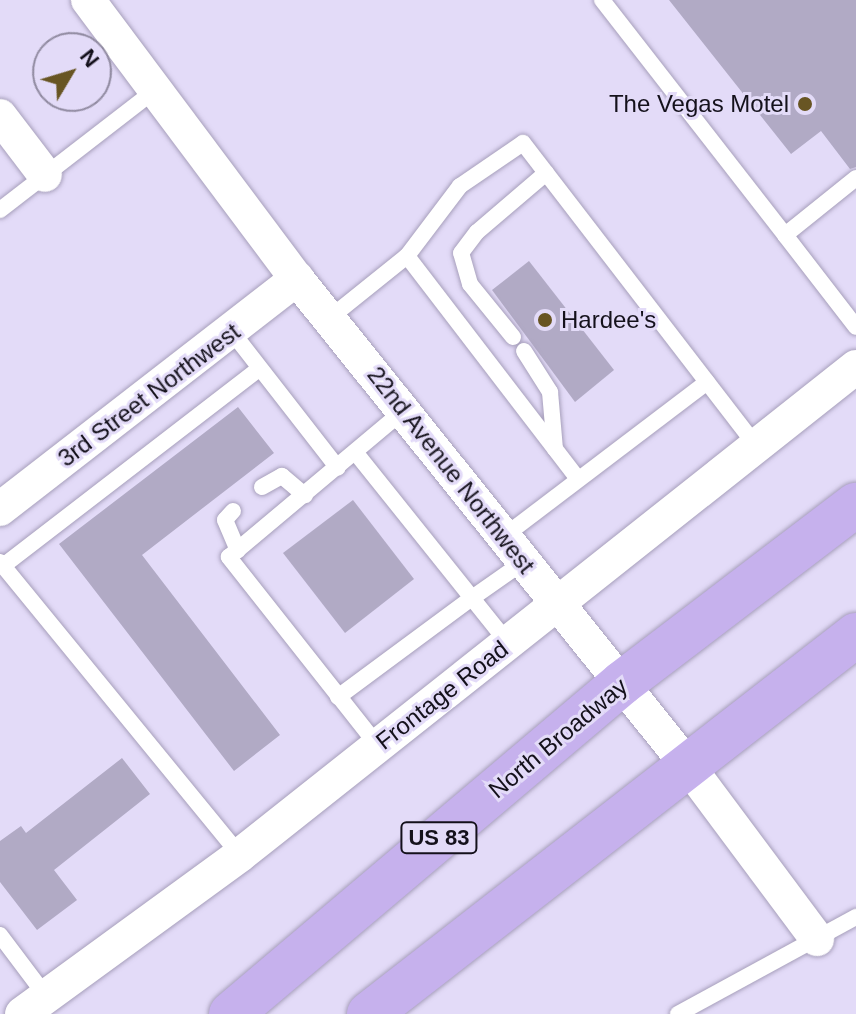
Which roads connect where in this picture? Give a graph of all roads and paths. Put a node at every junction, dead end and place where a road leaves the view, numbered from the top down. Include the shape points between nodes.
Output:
1 (88, 0) edge
2 (602, 0) edge
3 (155, 90) junction
4 (0, 116) edge
5 (546, 173) junction
6 (45, 175) junction
7 (856, 178) edge
8 (0, 210) edge
9 (785, 235) junction
10 (407, 256) junction
11 (297, 279) junction
12 (331, 317) junction
13 (856, 327) edge
14 (232, 332) junction
15 (513, 337) dead end
16 (524, 351) dead end
17 (856, 367) edge
18 (259, 369) junction
19 (707, 382) junction
20 (404, 410) junction
21 (757, 447) junction
22 (555, 449) junction
23 (355, 452) junction
24 (338, 468) junction
25 (578, 479) junction
26 (262, 487) dead end
27 (305, 495) junction
28 (856, 505) edge
29 (0, 509) edge
30 (233, 511) dead end
31 (238, 550) junction
32 (512, 550) junction
33 (2, 564) edge
34 (472, 598) junction
35 (555, 604) junction
36 (856, 635) edge
37 (508, 643) junction
38 (622, 683) junction
39 (338, 697) junction
40 (378, 746) junction
41 (688, 766) junction
42 (240, 855) junction
43 (856, 917) edge
44 (0, 935) edge
45 (817, 939) junction
46 (34, 1005) edge
47 (231, 1014) edge
48 (369, 1014) edge
49 (678, 1014) edge

1 - 3 street, 22nd Avenue Northwest
2 - 9 lane
3 - 6 lane
3 - 11 street, 22nd Avenue Northwest
4 - 6 street
5 - 10 lane via 523,143 460,186
5 - 15 lane via 477,232 461,253 470,284
5 - 19 lane
6 - 8 lane
7 - 9 lane
9 - 13 lane
10 - 12 lane
10 - 22 lane
11 - 12 street, 22nd Avenue Northwest
11 - 14 street, 3rd Street Northwest
12 - 20 street, 22nd Avenue Northwest
14 - 18 lane
14 - 29 street, 3rd Street Northwest
16 - 22 lane via 550,392
17 - 21 street, Frontage Road
18 - 24 lane
18 - 33 lane
19 - 21 lane
19 - 25 lane
20 - 23 lane
20 - 32 street, 22nd Avenue Northwest
21 - 35 street, Frontage Road
22 - 25 lane
23 - 24 lane
23 - 34 lane
24 - 27 lane
25 - 32 lane
26 - 27 lane via 282,476
27 - 31 lane
28 - 38 main road, North Broadway / US 83
30 - 31 lane via 225,520
31 - 39 lane via 229,557
32 - 34 lane
32 - 35 street, 22nd Avenue Northwest
33 - 42 lane
34 - 37 lane
34 - 39 lane
35 - 37 street, Frontage Road
35 - 38 street, 22nd Avenue Northwest
36 - 41 main road
37 - 40 street, Frontage Road
38 - 41 street, 22nd Avenue Northwest
38 - 47 main road, North Broadway / US 83
39 - 40 lane
40 - 42 street, Frontage Road
41 - 45 street, 22nd Avenue Northwest
41 - 48 main road
42 - 46 street, Frontage Road
43 - 45 lane
44 - 46 lane
45 - 49 lane

